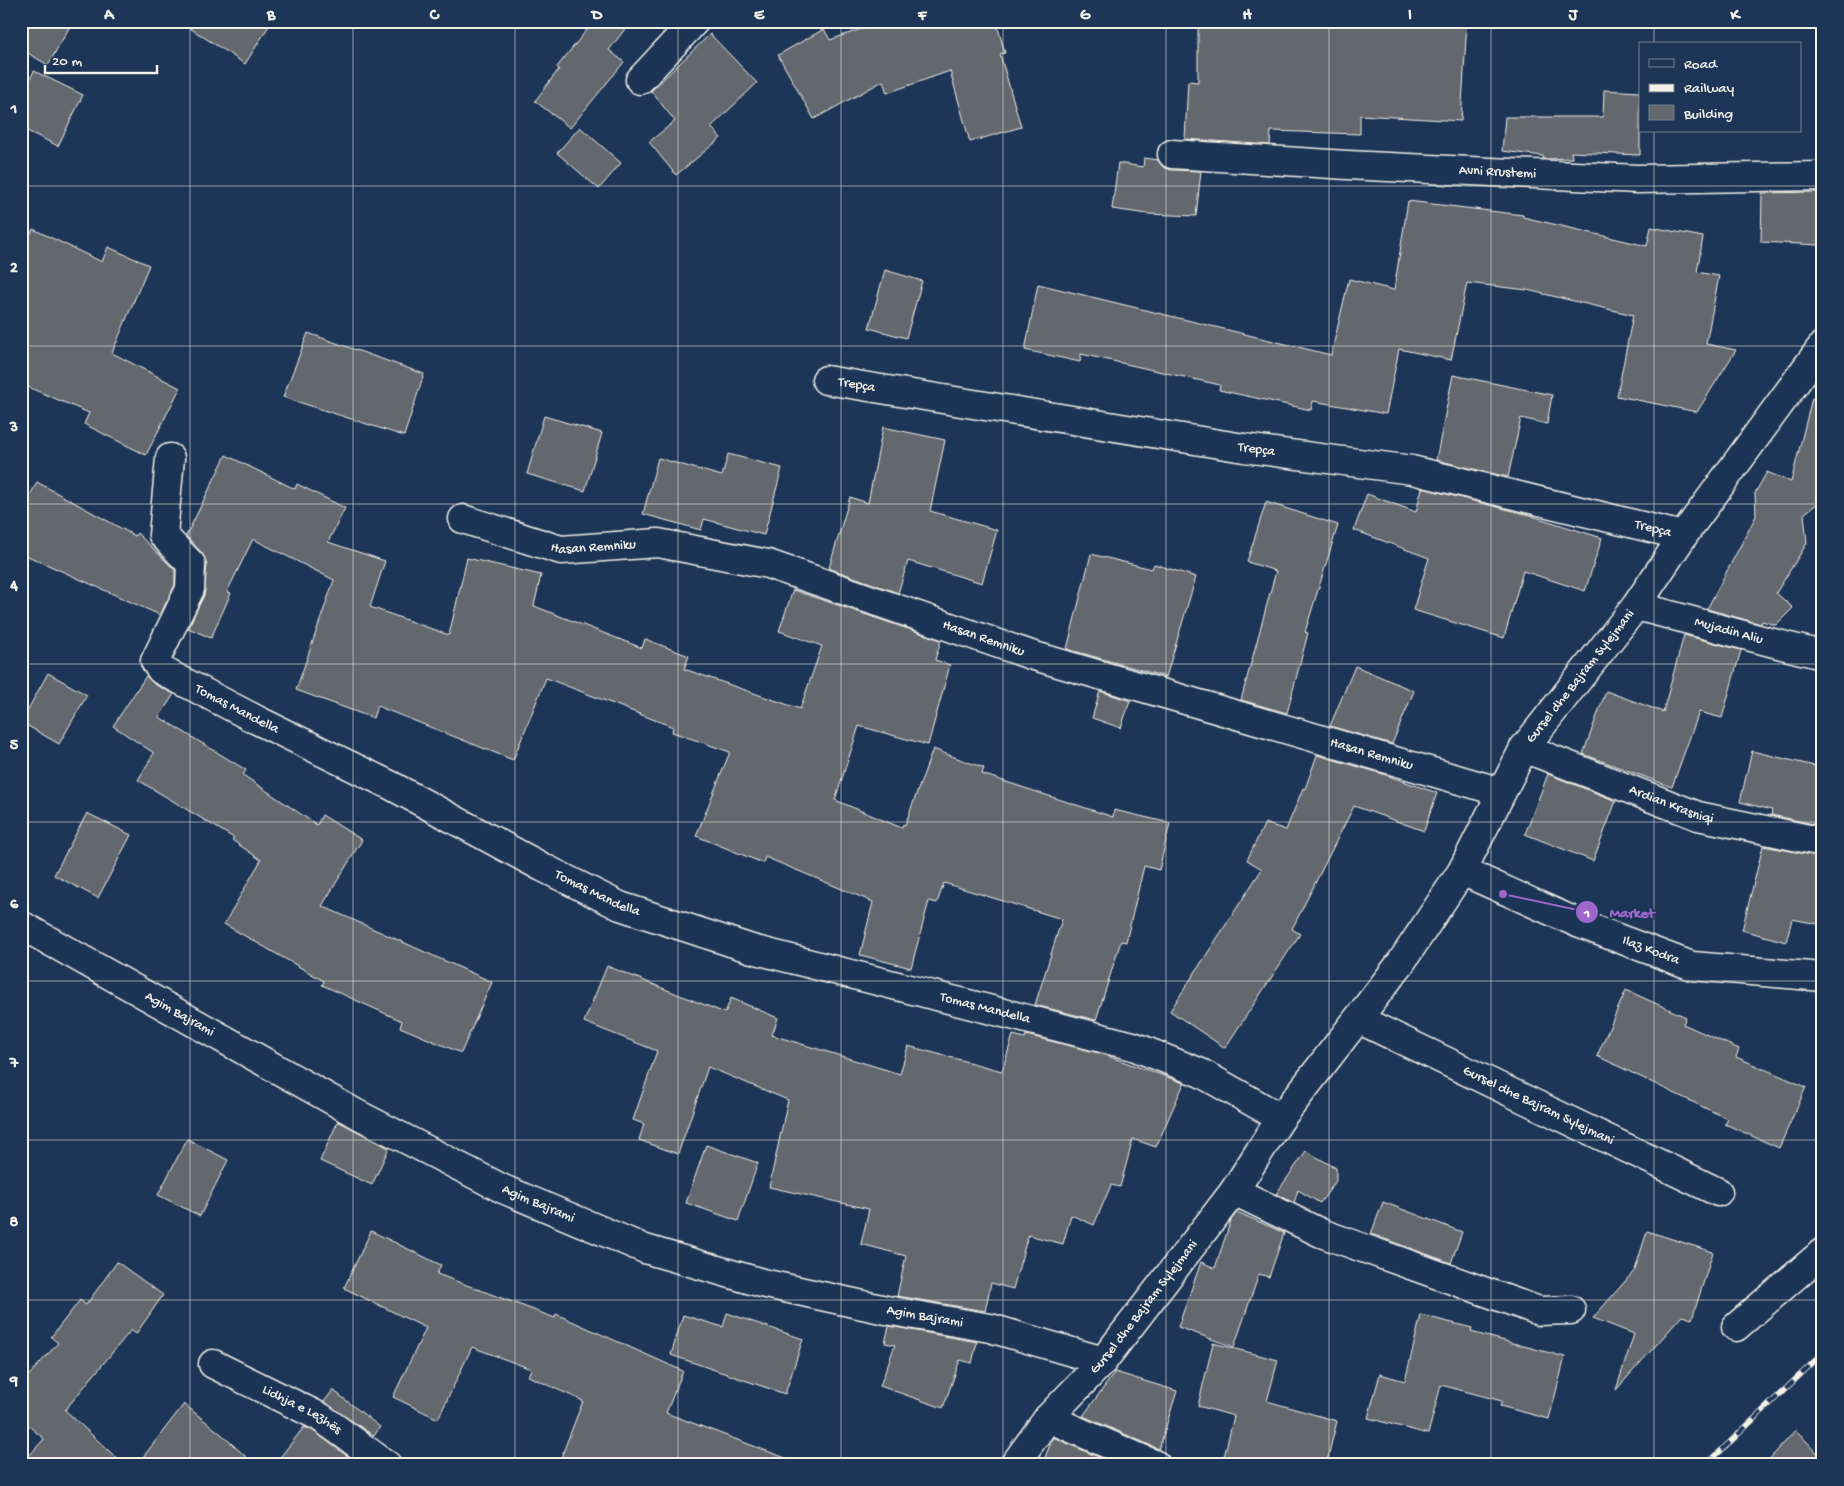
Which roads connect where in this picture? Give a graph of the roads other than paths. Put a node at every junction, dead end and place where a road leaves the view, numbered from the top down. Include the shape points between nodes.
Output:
1 (695, 21) edge
2 (640, 80) dead end
3 (1172, 154) dead end
4 (1823, 176) edge
5 (1822, 348) edge
6 (826, 380) dead end
7 (170, 458) dead end
8 (463, 519) dead end
9 (1683, 536) junction
10 (1636, 606) junction
11 (1823, 655) edge
12 (1524, 748) junction
13 (1501, 792) junction
14 (1823, 842) edge
15 (1462, 871) junction
16 (21, 925) edge
17 (1823, 977) edge
18 (1358, 1019) junction
19 (1281, 1118) junction
20 (1234, 1191) junction
21 (1718, 1192) dead end
22 (1823, 1252) edge
23 (1571, 1310) dead end
24 (1736, 1327) dead end
25 (1103, 1361) junction
26 (212, 1364) dead end
27 (1048, 1418) junction
28 (387, 1465) edge
29 (1014, 1465) edge
30 (1156, 1465) edge

1 - 2 street
3 - 4 street, Avni Rrustemi via 1637,179
5 - 9 street, Gursel dhe Bajram Sylejmani
6 - 9 street, Trepça via 1244,448 1412,470
7 - 19 street, Tomas Mandella via 162,535 191,564 190,589 155,661 161,670 620,906 752,949 1133,1046 1201,1073
8 - 13 street, Hasan Remniku via 561,550 658,543 768,564 1031,655
9 - 10 street, Gursel dhe Bajram Sylejmani
10 - 11 street, Mujadin Aliu
10 - 12 street, Gursel dhe Bajram Sylejmani
12 - 13 street, Gursel dhe Bajram Sylejmani
12 - 14 street, Ardian Krasniqi via 1698,816
13 - 15 street, Gursel dhe Bajram Sylejmani
15 - 17 street, Ilaz Kodra via 1580,924 1692,966
15 - 18 street, Gursel dhe Bajram Sylejmani via 1400,964
16 - 25 street, Agim Bajrami via 355,1113 503,1189 645,1249 762,1284 990,1328
18 - 19 street, Gursel dhe Bajram Sylejmani
18 - 21 street, Gursel dhe Bajram Sylejmani
19 - 20 street, Gursel dhe Bajram Sylejmani
20 - 23 street via 1321,1233 1539,1311
20 - 25 street, Gursel dhe Bajram Sylejmani
22 - 24 street
25 - 27 street, Gursel dhe Bajram Sylejmani
26 - 28 street, Lidhja e Lezhës via 320,1416
27 - 29 street, Gursel dhe Bajram Sylejmani
27 - 30 street

